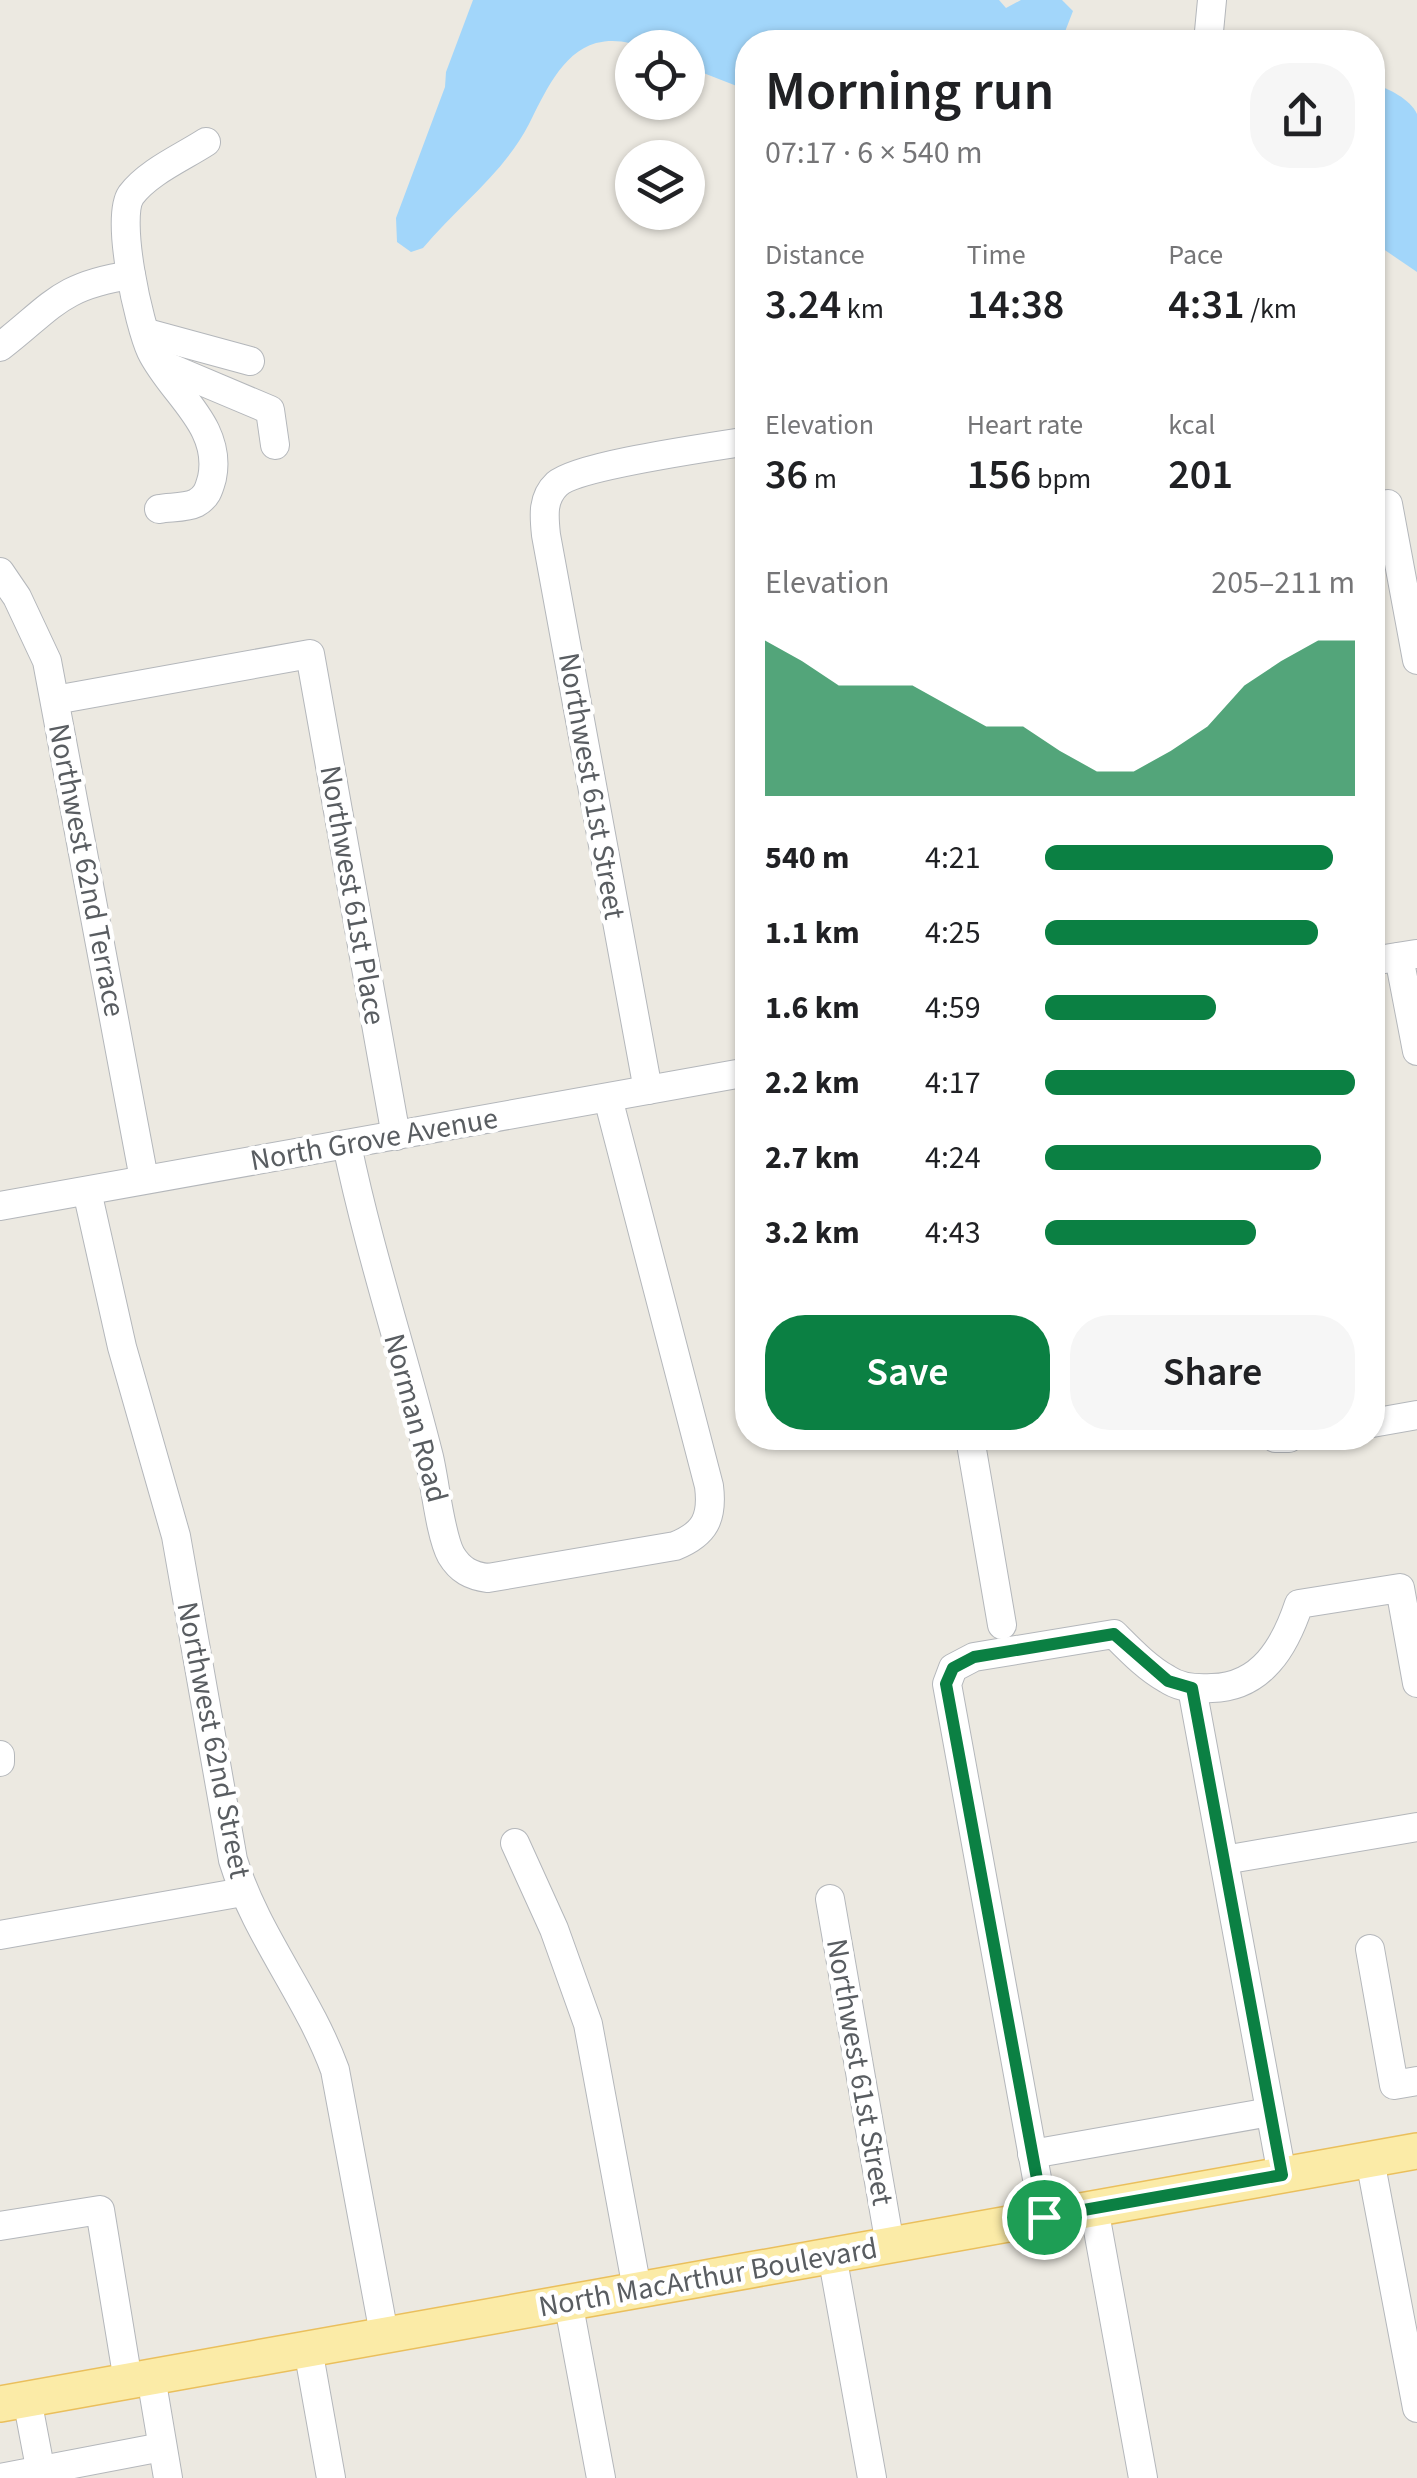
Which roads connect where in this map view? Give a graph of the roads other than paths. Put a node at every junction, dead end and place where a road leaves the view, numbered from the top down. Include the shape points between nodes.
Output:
1 (1212, 0) edge
2 (1209, 30) edge
3 (206, 142) dead end
4 (131, 275) junction
5 (146, 333) junction
6 (0, 348) edge
7 (250, 361) dead end
8 (161, 364) junction
9 (735, 443) edge
10 (275, 445) dead end
11 (1388, 504) dead end
12 (159, 509) dead end
13 (0, 572) edge
14 (1417, 660) edge
15 (55, 700) junction
16 (1396, 957) edge
17 (1417, 1051) edge
18 (735, 1074) edge
19 (648, 1090) junction
20 (608, 1098) junction
21 (396, 1136) junction
22 (346, 1145) junction
23 (144, 1179) junction
24 (86, 1191) junction
25 (0, 1206) edge
26 (1417, 1414) edge
27 (1385, 1420) edge
28 (972, 1450) edge
29 (1002, 1625) dead end
30 (1417, 1683) edge
31 (1192, 1688) junction
32 (1417, 1826) edge
33 (515, 1843) dead end
34 (1224, 1860) junction
35 (243, 1892) junction
36 (830, 1899) dead end
37 (0, 1935) edge
38 (1370, 1950) dead end
39 (1417, 2080) edge
40 (1270, 2112) junction
41 (1417, 2151) edge
42 (1032, 2154) junction
43 (1370, 2160) junction
44 (1282, 2175) junction
45 (1094, 2208) junction
46 (1044, 2217) junction
47 (0, 2226) edge
48 (890, 2245) junction
49 (832, 2255) junction
50 (636, 2289) junction
51 (568, 2302) junction
52 (384, 2334) junction
53 (308, 2349) junction
54 (140, 2379) junction
55 (14, 2401) edge
56 (1417, 2408) edge
57 (162, 2447) junction
58 (100, 2469) edge
59 (42, 2474) edge
60 (0, 2478) edge
61 (168, 2478) edge
62 (331, 2478) edge
63 (601, 2478) edge
64 (872, 2478) edge
65 (1142, 2478) edge

1 - 2 street
3 - 4 street via 131,195 124,222
4 - 5 street
4 - 6 street via 64,294
5 - 7 street
5 - 8 street
8 - 10 street via 270,410
8 - 12 street via 202,422 213,472 208,493 194,504
9 - 19 street, Northwest 61st Street via 584,472 556,485 546,500 546,535
11 - 14 street
13 - 15 street, Northwest 62nd Terrace via 40,644
15 - 21 street, Northwest 61st Place via 310,654
15 - 23 street, Northwest 62nd Terrace
16 - 17 street
18 - 19 street, North Grove Avenue
19 - 20 street, North Grove Avenue
20 - 21 street, North Grove Avenue
20 - 22 street, Norman Road via 709,1486 708,1522 675,1546 488,1578 460,1567 449,1551
21 - 22 street, North Grove Avenue
22 - 23 street, North Grove Avenue
23 - 24 street, North Grove Avenue
24 - 25 street, North Grove Avenue
24 - 35 street, Northwest 62nd Street via 176,1536
26 - 27 street
28 - 29 street
30 - 31 street via 1400,1588 1299,1604 1279,1652 1260,1670 1242,1683
31 - 34 street
31 - 42 street via 1168,1681 1114,1634 974,1657 953,1668 946,1684
32 - 34 street
33 - 50 street via 588,2024
34 - 40 street
35 - 37 street
35 - 52 street, Northwest 62nd Street via 322,2033 335,2070
36 - 48 street, Northwest 61st Street
38 - 39 street via 1394,2085
40 - 42 street
40 - 44 street
41 - 43 main road, North MacArthur Boulevard
42 - 46 street
43 - 44 main road, North MacArthur Boulevard
43 - 56 street
44 - 45 main road, North MacArthur Boulevard
45 - 46 main road, North MacArthur Boulevard
45 - 65 street
46 - 48 main road, North MacArthur Boulevard
47 - 54 street via 100,2210
48 - 49 main road, North MacArthur Boulevard
49 - 50 main road, North MacArthur Boulevard
49 - 64 street
50 - 51 main road, North MacArthur Boulevard
51 - 52 main road, North MacArthur Boulevard
51 - 63 street
52 - 53 main road, North MacArthur Boulevard
53 - 54 main road, North MacArthur Boulevard
53 - 62 street
54 - 55 main road, North MacArthur Boulevard
54 - 57 street
55 - 59 street
57 - 58 street
57 - 61 street
58 - 59 street
59 - 60 street

